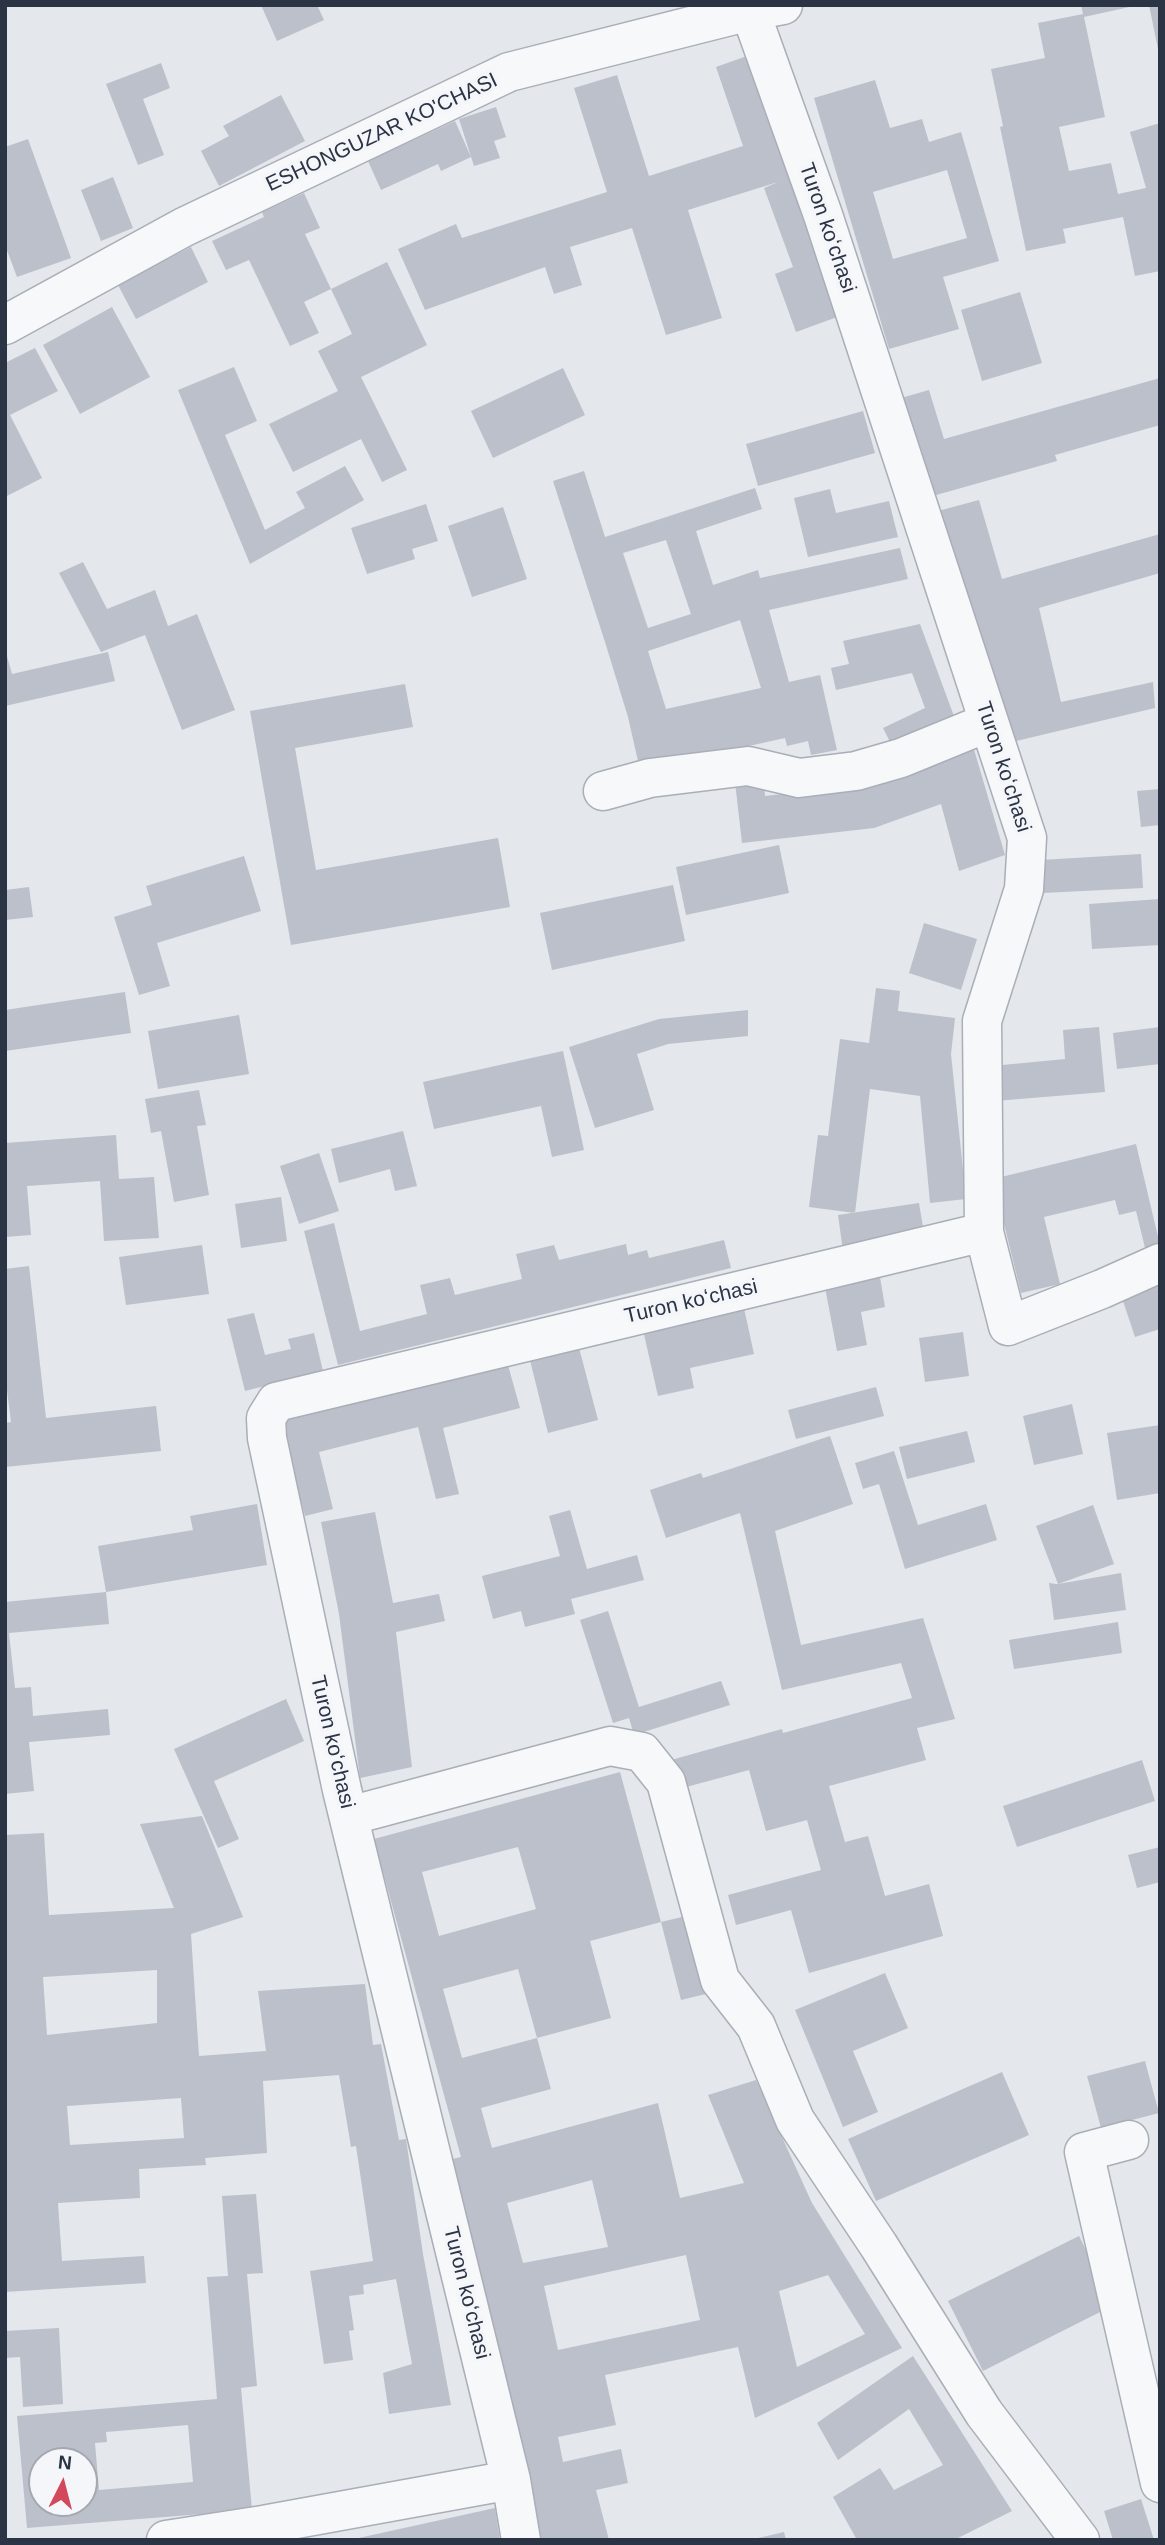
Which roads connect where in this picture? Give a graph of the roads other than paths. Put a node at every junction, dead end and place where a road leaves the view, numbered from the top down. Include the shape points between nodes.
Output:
1 (754, 7) edge
2 (5, 325) edge
3 (989, 722) junction
4 (603, 791) dead end
5 (984, 1233) junction
6 (1160, 1263) edge
7 (349, 1816) junction
8 (1129, 2140) dead end
9 (511, 2480) junction
10 (1160, 2483) edge
11 (166, 2540) edge
12 (521, 2540) edge
13 (1080, 2540) edge

1 - 2 street, ESHONGUZAR KO'CHASI via 509,72 184,227
1 - 3 street, Turon koʻchasi
3 - 4 street via 856,771 799,778 748,766 650,778
3 - 5 street, Turon koʻchasi via 1027,838 1024,889 982,1021
5 - 6 street via 1008,1326
5 - 7 street, Turon koʻchasi via 276,1402 266,1419 267,1438
7 - 9 street, Turon koʻchasi
7 - 13 street via 610,1745 642,1752 666,1782 720,1980 756,2025 795,2120 984,2413
8 - 10 street via 1084,2152
9 - 11 street
9 - 12 street, Turon koʻchasi

